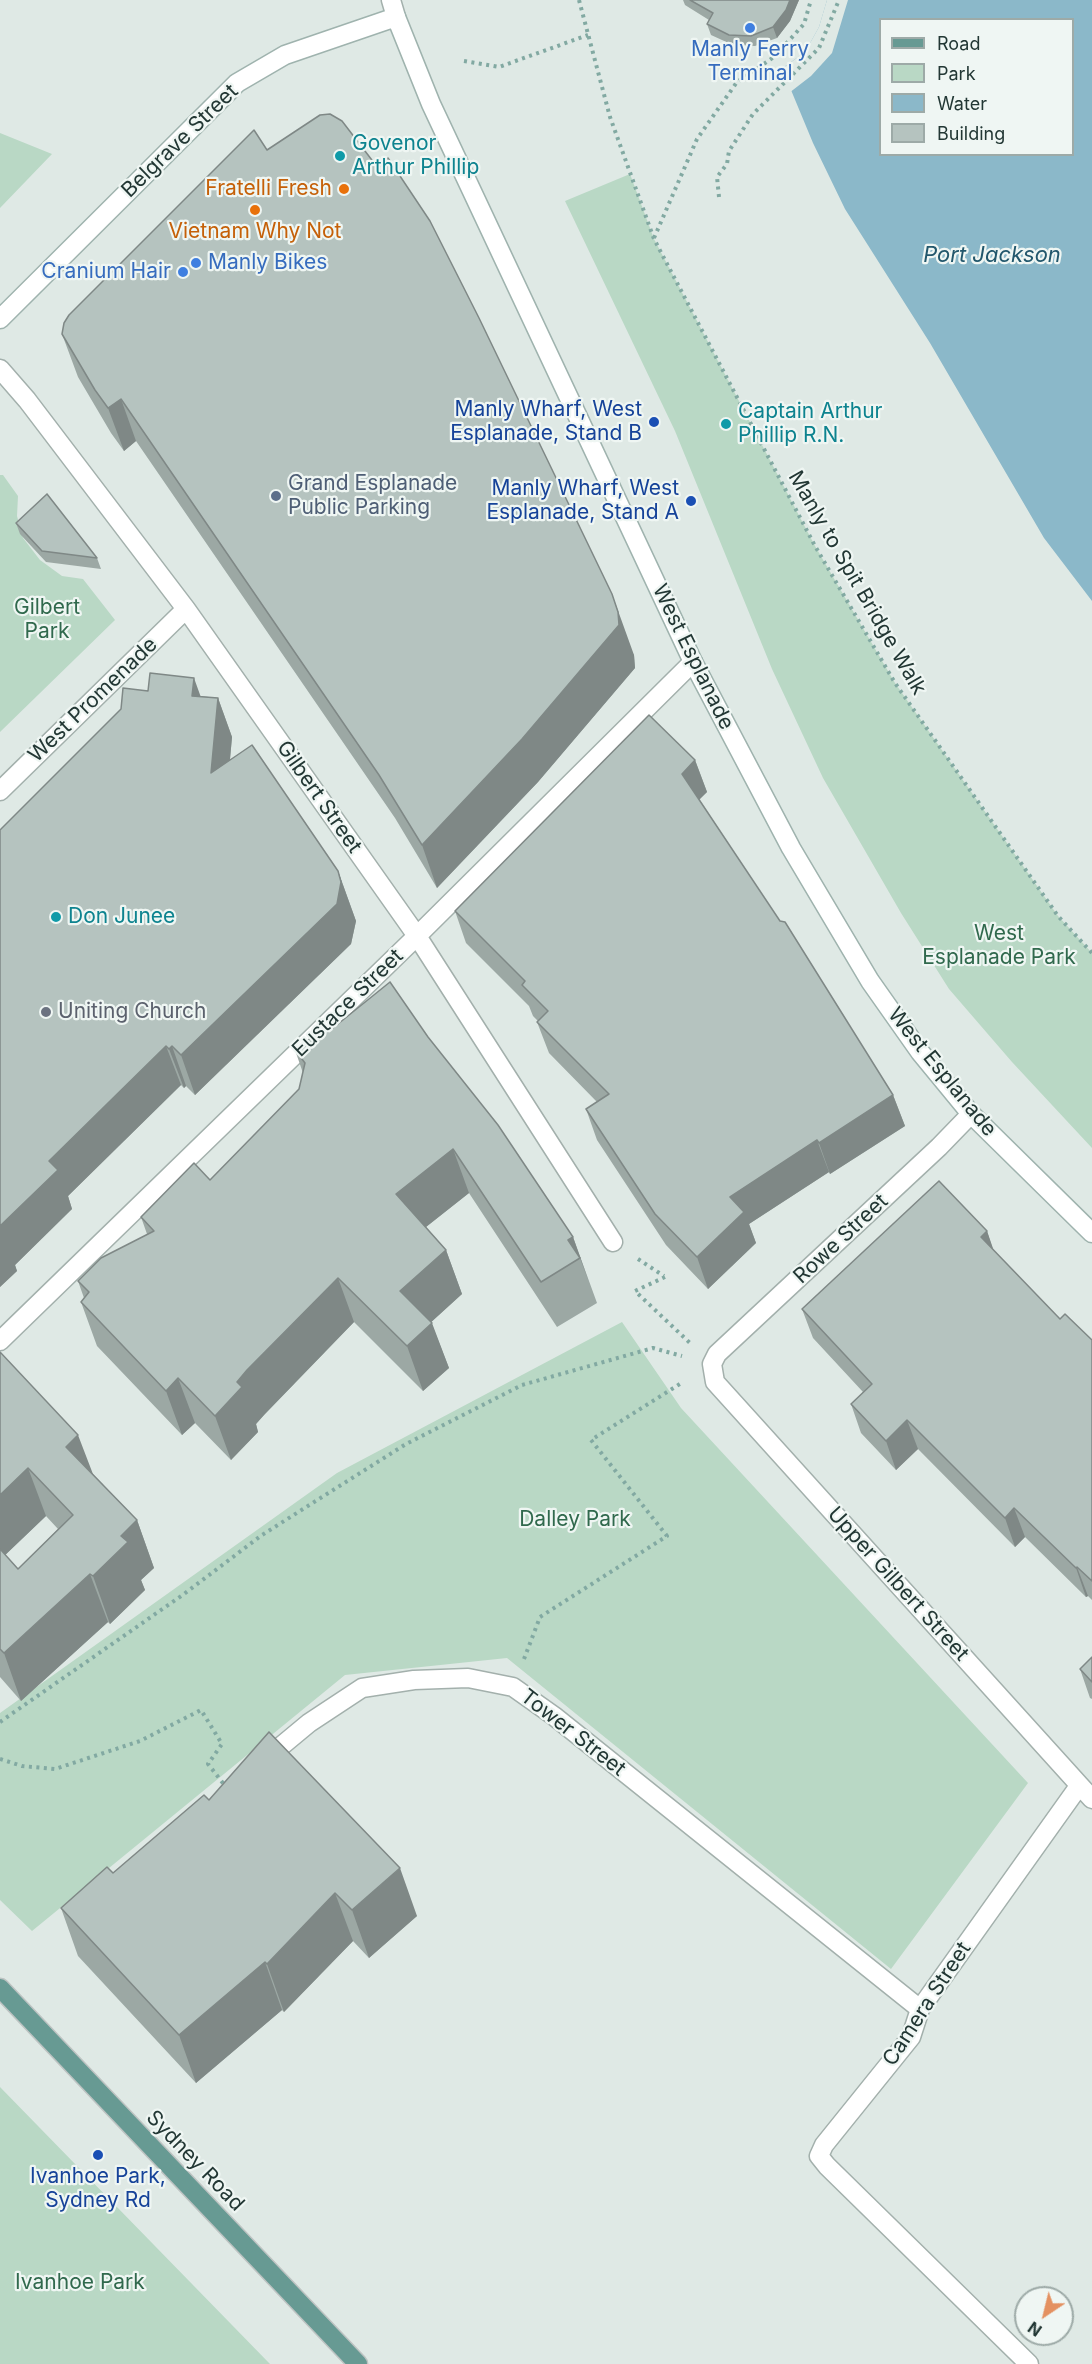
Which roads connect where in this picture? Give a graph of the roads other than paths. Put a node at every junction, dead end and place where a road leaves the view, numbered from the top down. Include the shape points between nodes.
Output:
1 (393, 9) edge
2 (0, 319) edge
3 (0, 369) edge
4 (186, 609) junction
5 (693, 662) junction
6 (0, 791) edge
7 (417, 936) junction
8 (971, 1114) junction
9 (1092, 1233) edge
10 (613, 1242) dead end
11 (0, 1341) edge
12 (712, 1364) joint
13 (1079, 1785) junction
14 (228, 1790) edge
15 (1092, 1799) edge
16 (0, 1988) edge
17 (921, 2009) junction
18 (358, 2364) edge
19 (1029, 2364) edge

1 - 2 street, Belgrave Street via 285,56 237,83
1 - 5 street, West Esplanade via 423,88
3 - 4 street, Gilbert Street
4 - 6 street, West Promenade
4 - 7 street, Gilbert Street
5 - 7 street, Eustace Street
5 - 8 street, West Esplanade via 791,848 870,981 920,1052
7 - 10 street, Gilbert Street
7 - 11 street, Eustace Street
8 - 9 street, West Esplanade
8 - 12 street, Rowe Street via 717,1354
12 - 13 street, Upper Gilbert Street via 715,1382
13 - 15 street, Upper Gilbert Street
13 - 17 street, Camera Street
14 - 17 street, Tower Street via 309,1723 362,1688 414,1680 468,1678 513,1687
16 - 18 main road, Sydney Road
17 - 19 street, Camera Street via 911,2037 819,2156

